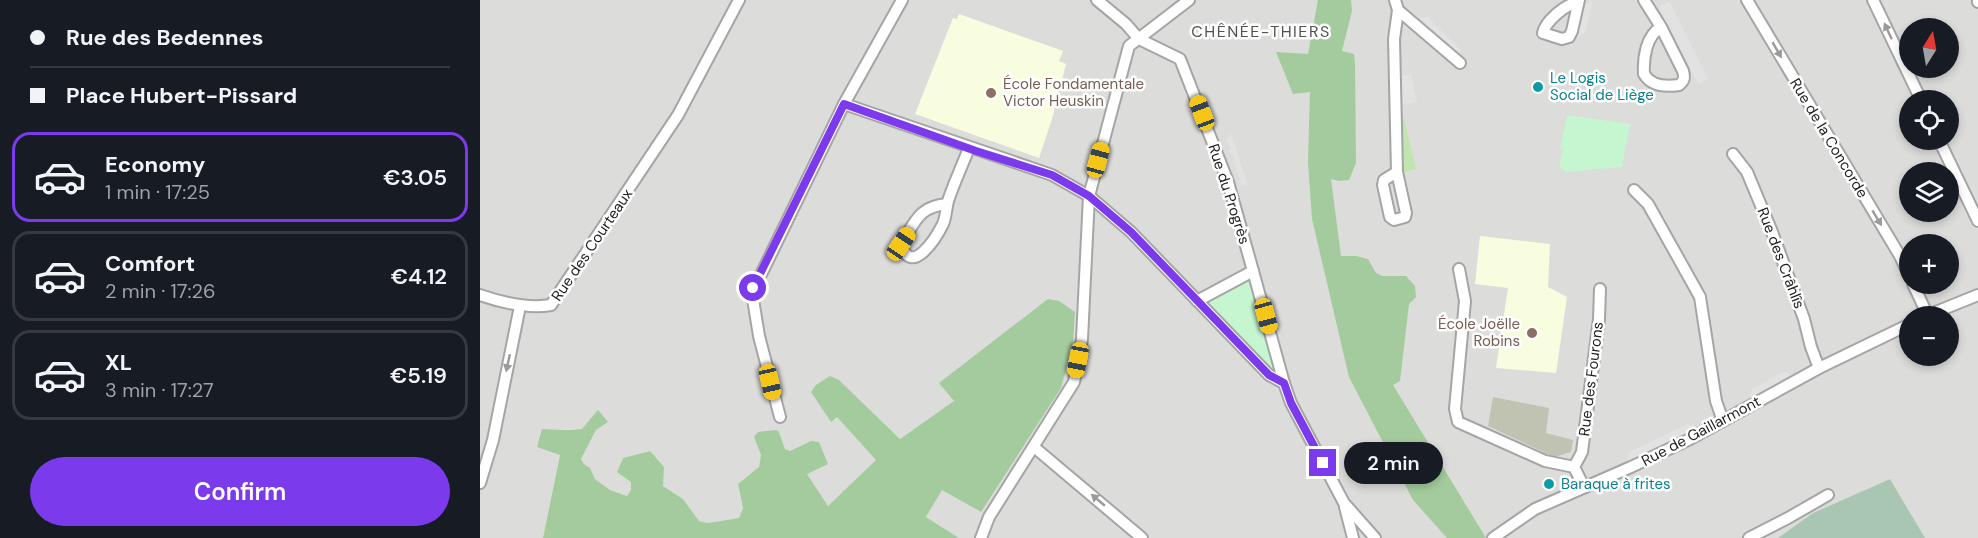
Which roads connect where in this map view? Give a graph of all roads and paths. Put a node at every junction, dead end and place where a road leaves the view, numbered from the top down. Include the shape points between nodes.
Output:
1 (739, 0) edge
2 (902, 0) edge
3 (1097, 0) edge
4 (1189, 0) edge
5 (1644, 0) edge
6 (1748, 0) edge
7 (1874, 0) edge
8 (1397, 5) edge
9 (1661, 27) junction
10 (1139, 39) junction
11 (1460, 63) dead end
12 (1916, 90) edge
13 (844, 104) junction
14 (969, 148) junction
15 (1944, 150) edge
16 (1733, 154) dead end
17 (1396, 172) dead end
18 (1634, 190) dead end
19 (1089, 196) junction
20 (947, 204) junction
21 (1978, 221) edge
22 (1899, 254) edge
23 (1459, 269) dead end
24 (1253, 271) junction
25 (1600, 289) dead end
26 (480, 295) edge
27 (1978, 295) edge
28 (1197, 301) junction
29 (520, 306) junction
30 (1951, 306) edge
31 (1899, 329) edge
32 (1819, 368) junction
33 (1284, 383) junction
34 (780, 417) dead end
35 (1723, 421) junction
36 (1034, 447) junction
37 (1574, 467) junction
38 (480, 483) edge
39 (1584, 487) junction
40 (1828, 495) dead end
41 (1344, 503) junction
42 (1501, 536) edge
43 (981, 538) edge
44 (1142, 538) edge
45 (1353, 538) edge
46 (1375, 538) edge
47 (1749, 538) edge

1 - 29 street, Rue des Courteaux via 678,114 551,305
2 - 13 street
3 - 10 street, Rue du Progrès
4 - 10 street
5 - 9 street
6 -> 22 street, Rue de la Concorde
12 -> 7 street
8 - 11 street
8 - 17 street
9 - 9 street via 1684,76 1679,85 1656,84 1644,74 1648,42
10 - 19 street via 1129,46
10 - 24 street, Rue du Progrès via 1180,59 1228,182
13 - 14 street
13 - 34 street via 752,293
14 - 19 street via 1052,175
14 - 20 street
15 - 21 street
16 - 32 street, Rue des Crâhlîs via 1748,172
18 - 35 street via 1648,204 1700,297 1716,401
19 - 28 street via 1131,232
19 - 36 street via 1082,339 1074,382
20 - 20 street via 943,224 922,255 909,257 901,244 924,210
23 - 37 street via 1465,301 1455,409 1458,422 1545,461
24 - 28 street
24 - 33 street, Rue du Progrès
25 - 37 street, Rue des Fourons via 1582,452
26 - 29 street
27 - 30 street
28 - 33 street via 1269,375
29 -> 38 street
31 - 32 street, Rue de Gaillarmont
32 - 35 street, Rue de Gaillarmont
33 - 41 street, Rue du Progrès
35 - 39 street, Rue de Gaillarmont
36 - 43 street via 989,518
44 -> 36 street
37 - 39 street
39 - 42 street, Rue de Gaillarmont via 1535,509
40 - 47 street
41 - 45 street
41 - 46 street

